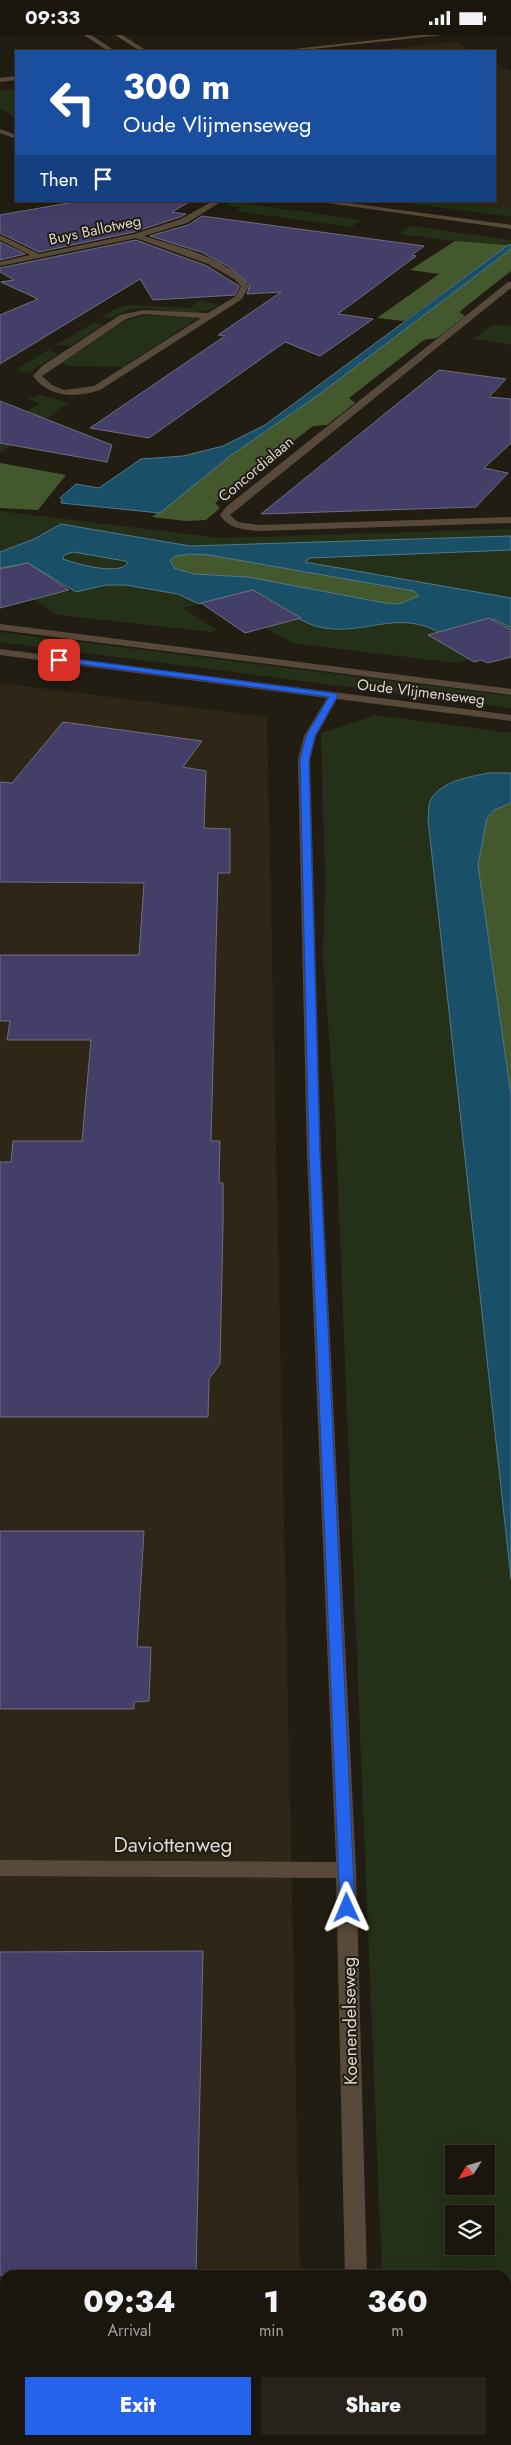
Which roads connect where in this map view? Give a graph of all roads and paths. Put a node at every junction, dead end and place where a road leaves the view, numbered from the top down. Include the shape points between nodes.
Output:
1 (87, 35) edge
2 (118, 35) edge
3 (439, 35) edge
4 (110, 50) edge
5 (142, 50) edge
6 (288, 50) edge
7 (15, 78) edge
8 (0, 79) edge
9 (0, 131) edge
10 (15, 137) edge
11 (217, 202) edge
12 (324, 202) edge
13 (511, 227) edge
14 (0, 237) edge
15 (136, 237) junction
16 (39, 257) junction
17 (0, 265) edge
18 (511, 284) edge
19 (210, 316) junction
20 (511, 520) edge
21 (0, 627) edge
22 (0, 652) edge
23 (511, 692) edge
24 (334, 695) junction
25 (511, 718) edge
26 (0, 1868) edge
27 (346, 1870) junction
28 (356, 2270) edge

1 - 4 street
2 - 5 street
3 - 6 street
7 - 8 street
9 - 10 street
11 - 15 street, Buys Ballotweg via 184,221
12 - 13 street
14 - 16 street
15 - 16 street, Buys Ballotweg
15 - 19 street via 223,268 239,277 245,286 239,297
16 - 17 street, Buys Ballotweg
18 - 20 street, Concordialaan via 225,515 228,521 239,526 258,528
19 - 19 street via 86,392 69,393 49,387 37,376 123,317 143,312
21 - 23 street, Oude Vlijmenseweg
22 - 24 street, Oude Vlijmenseweg
24 - 25 street, Oude Vlijmenseweg
24 - 27 street, Koenendelseweg via 310,736 304,760 314,1155
26 - 27 street, Daviottenweg
27 - 28 street, Koenendelseweg

